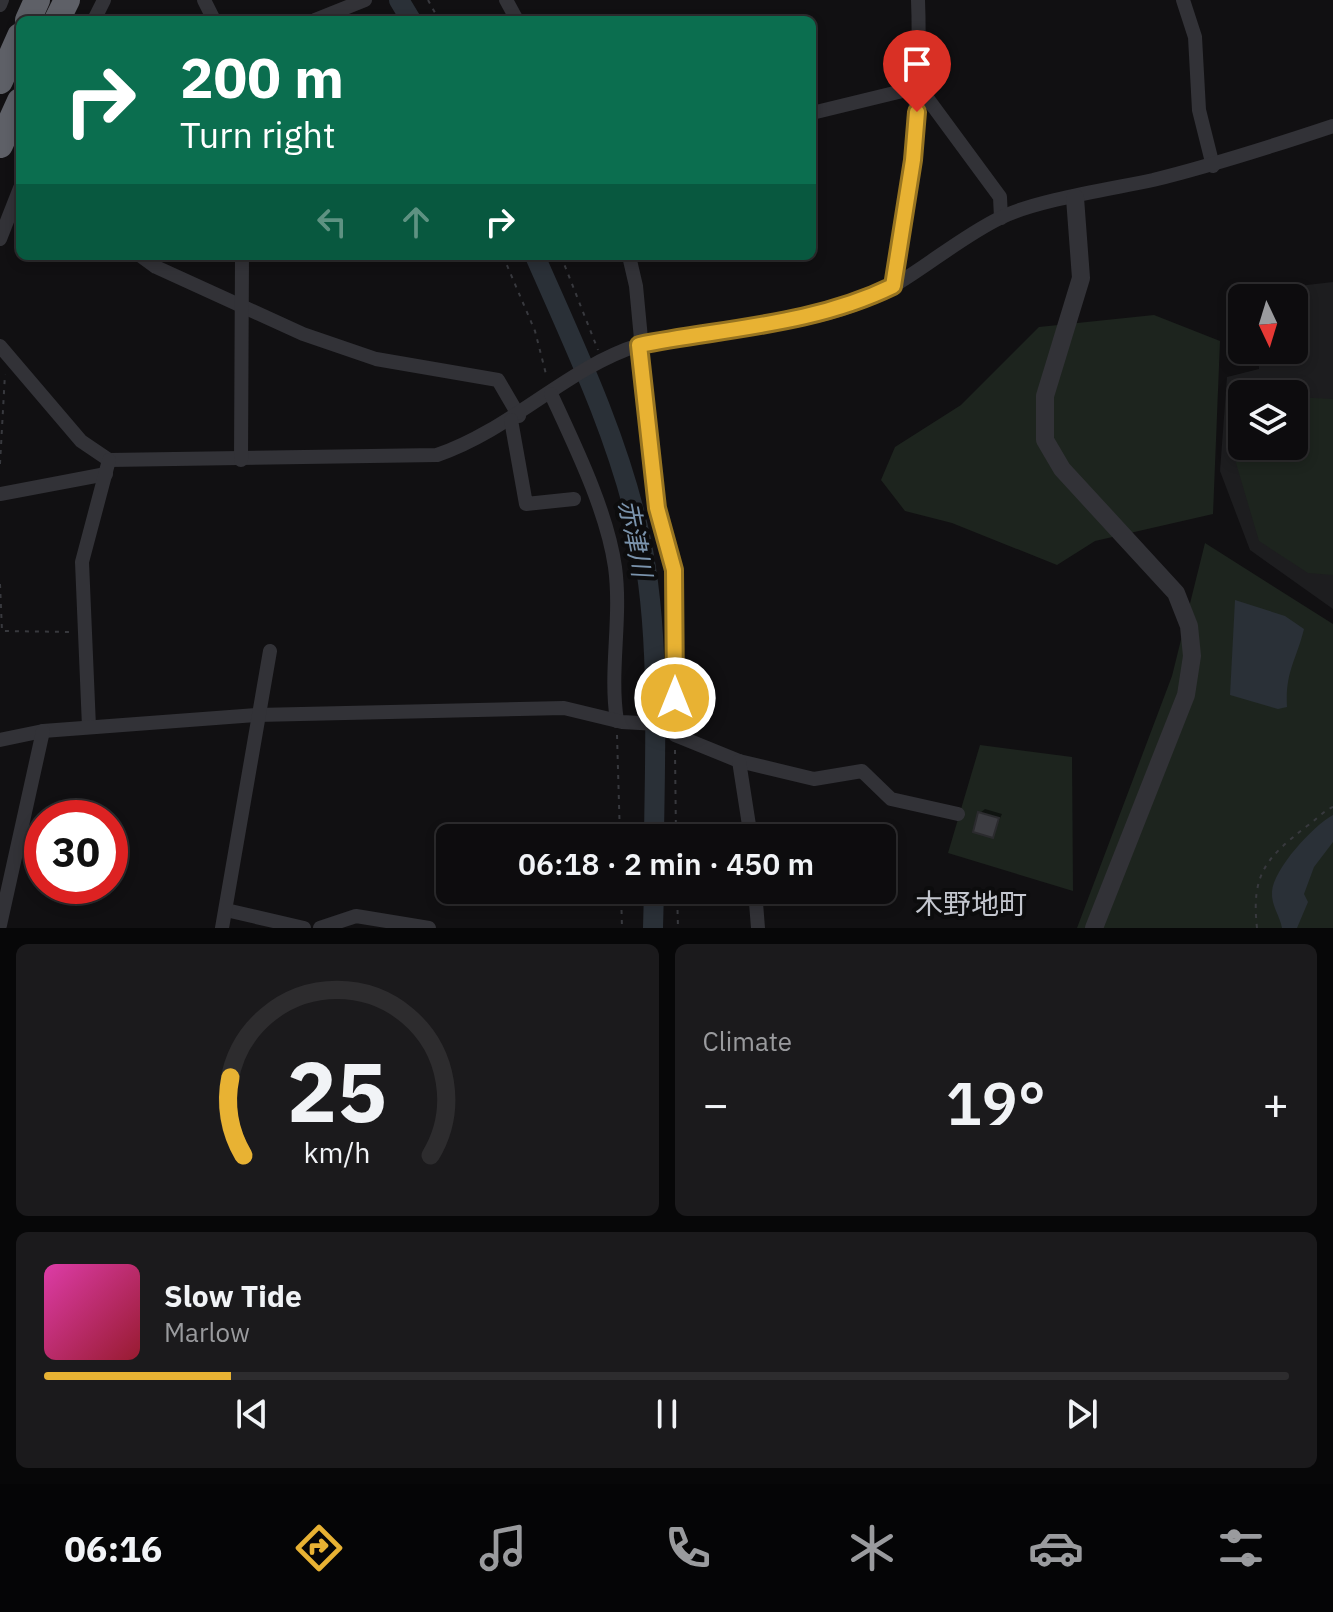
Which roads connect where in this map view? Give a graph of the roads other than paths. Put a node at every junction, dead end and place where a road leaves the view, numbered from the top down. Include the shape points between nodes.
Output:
1 (918, 0) edge
2 (1183, 0) edge
3 (364, 1) edge
4 (325, 16) edge
5 (16, 45) edge
6 (0, 81) edge
7 (919, 87) junction
8 (16, 110) edge
9 (816, 112) edge
10 (1333, 126) edge
11 (0, 145) edge
12 (1213, 166) junction
13 (1075, 198) junction
14 (16, 203) edge
15 (1001, 218) junction
16 (0, 239) edge
17 (146, 260) edge
18 (242, 260) edge
19 (630, 260) edge
20 (893, 286) junction
21 (243, 307) junction
22 (639, 345) junction
23 (0, 346) edge
24 (554, 392) junction
25 (515, 418) junction
26 (241, 460) junction
27 (107, 467) junction
28 (0, 494) edge
29 (574, 499) dead end
30 (270, 651) dead end
31 (257, 715) junction
32 (620, 721) junction
33 (89, 727) junction
34 (672, 729) junction
35 (43, 731) junction
36 (0, 740) edge
37 (739, 761) junction
38 (958, 814) dead end
39 (749, 824) edge
40 (756, 904) edge
41 (226, 910) junction
42 (0, 925) edge
43 (222, 928) edge
44 (304, 928) edge
45 (320, 928) edge
46 (429, 928) edge
47 (758, 928) edge
48 (1094, 928) edge

1 - 7 street
2 - 12 street via 1195,37 1199,110
3 - 4 street
5 - 6 highway
7 - 9 street
7 - 15 street via 1000,197
7 - 20 street
8 - 11 highway
10 - 12 street
12 - 13 street
13 - 15 street
13 - 48 street via 1081,278 1045,396 1045,440 1062,469 1176,593 1189,626 1192,656 1186,695
14 - 16 street
15 - 20 street
17 - 21 street
18 - 21 street
19 - 22 street
20 - 22 street via 853,305 796,319
21 - 25 street via 376,359 498,380
21 - 26 street
22 - 24 street
22 - 34 street via 657,508 674,570
23 - 27 street
24 - 25 street
24 - 32 street via 615,566 612,688
25 - 26 street via 437,455
25 - 29 street via 526,504
26 - 27 street
27 - 28 street
27 - 33 street via 82,562
30 - 31 street
31 - 32 street via 564,708
31 - 33 street
31 - 41 street
32 - 34 street
33 - 35 street
34 - 37 street
35 - 36 street
35 - 42 street
37 - 38 street via 814,779 862,771 891,799
37 - 39 street
40 - 47 street
41 - 43 street
41 - 44 street
45 - 46 street via 356,916

